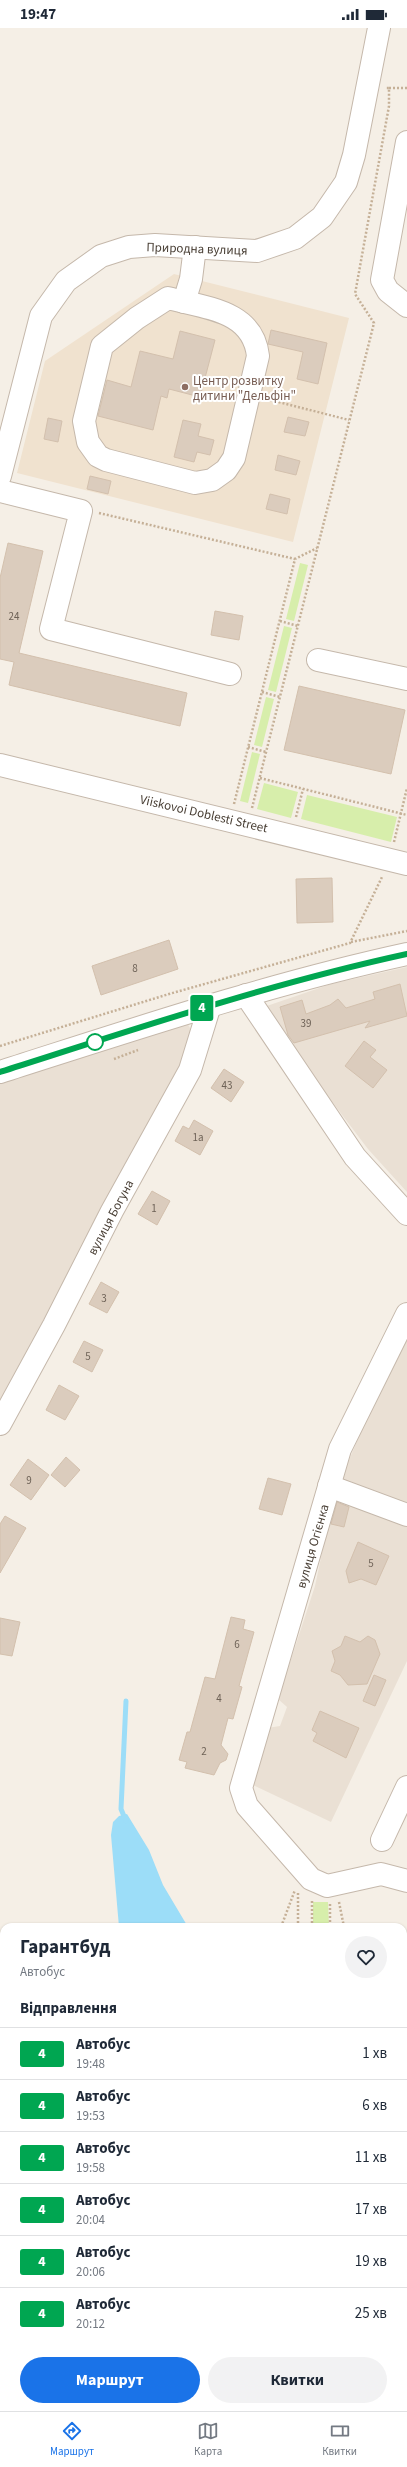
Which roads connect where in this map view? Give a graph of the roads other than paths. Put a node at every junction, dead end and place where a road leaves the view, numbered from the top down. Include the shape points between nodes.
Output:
1 (380, 28) edge
2 (407, 142) edge
3 (195, 247) junction
4 (184, 302) junction
5 (407, 306) edge
6 (0, 476) edge
7 (0, 491) edge
8 (318, 660) dead end
9 (230, 674) dead end
10 (407, 679) edge
11 (0, 765) edge
12 (398, 862) edge
13 (407, 954) edge
14 (246, 995) junction
15 (210, 1006) junction
16 (0, 1072) edge
17 (407, 1214) edge
18 (407, 1314) edge
19 (0, 1424) edge
20 (329, 1486) junction
21 (407, 1515) edge
22 (407, 1787) edge
23 (382, 1840) dead end
24 (407, 1881) edge

1 - 3 street, Природна вулиця via 379,86 346,182 322,217 295,238 257,251
2 - 5 street via 382,280 388,291
3 - 4 street via 191,278
3 - 6 street, Природна вулиця via 129,247 101,256 66,281 41,316
4 - 4 street via 234,317 253,335 258,356 234,458 226,470 212,480 195,483 106,460 92,450 84,421 102,346 137,318 168,298
7 - 9 street via 81,511 51,629
8 - 10 street
11 - 12 street, Viiskovoi Doblesti Street
13 - 14 street
14 - 15 street
14 - 17 street via 355,1157
15 - 16 street
15 - 19 street, вулиця Богуна via 190,1070 112,1211
18 - 20 street, вулиця Огієнка via 340,1449
20 - 21 street
20 - 24 street, вулиця Огієнка via 241,1788 247,1806 311,1879 327,1886 326,1895 381,1874
22 - 23 street

